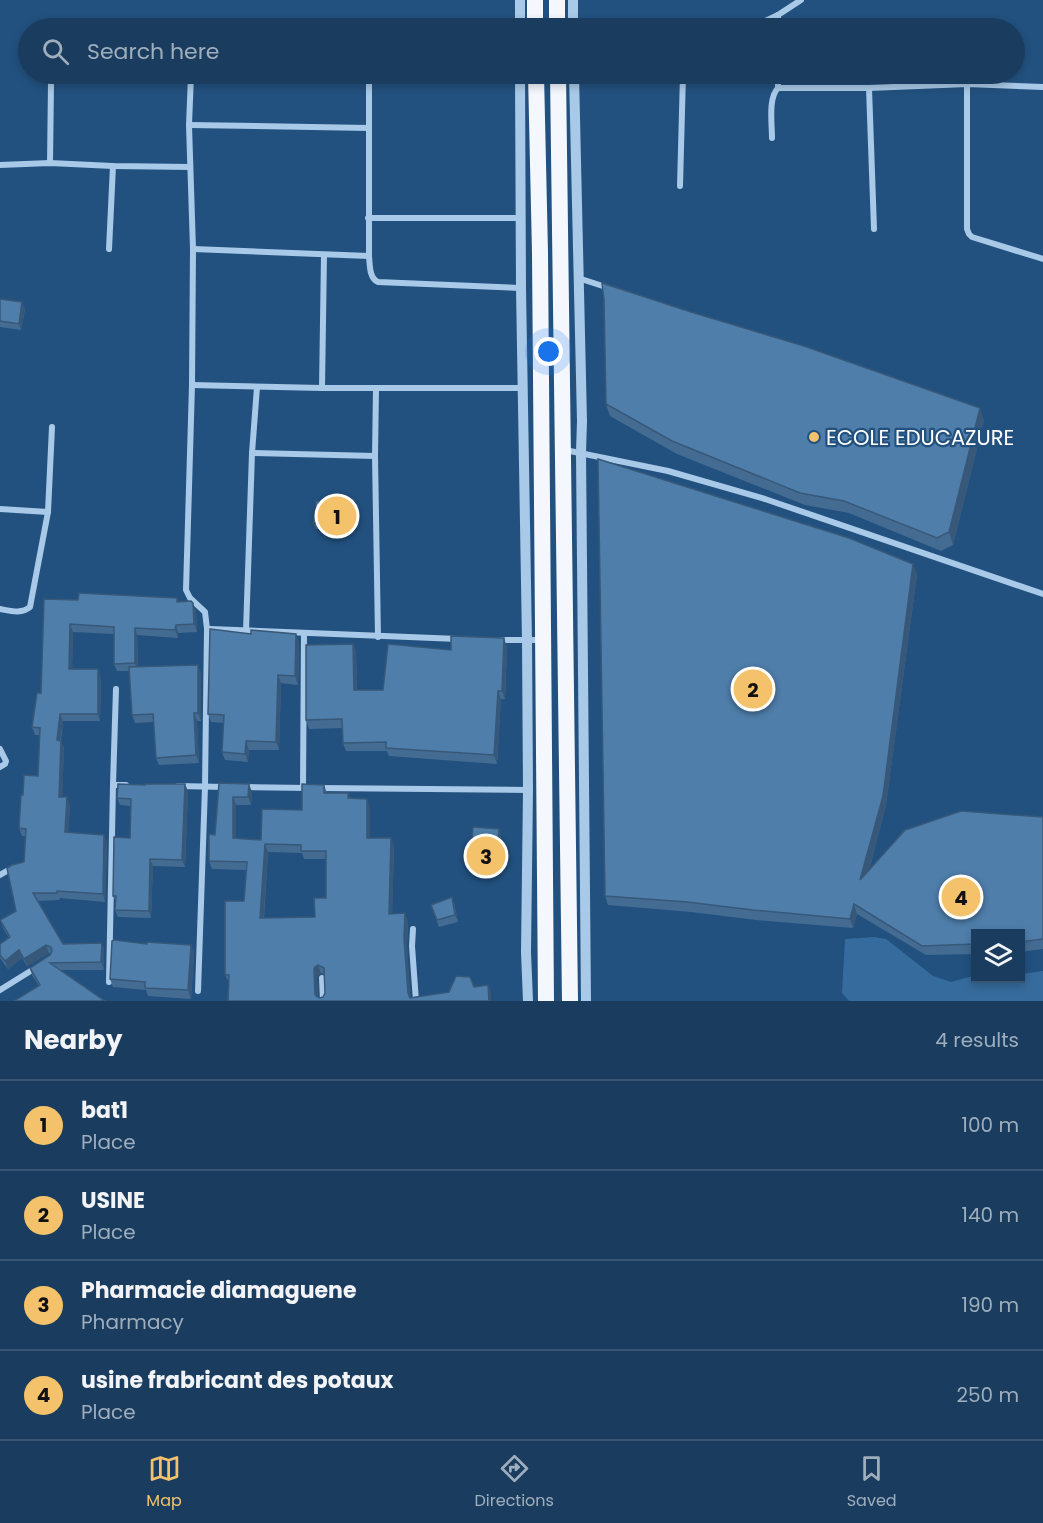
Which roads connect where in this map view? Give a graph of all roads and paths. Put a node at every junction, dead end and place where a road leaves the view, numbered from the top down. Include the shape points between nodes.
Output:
1 (520, 0) edge
2 (535, 0) edge
3 (557, 0) edge
4 (573, 0) edge
5 (801, 0) edge
6 (778, 15) joint
7 (520, 18) edge
8 (535, 18) edge
9 (557, 18) edge
10 (573, 18) edge
11 (772, 18) edge
12 (51, 84) edge
13 (191, 84) edge
14 (369, 84) edge
15 (520, 84) edge
16 (536, 84) edge
17 (558, 84) edge
18 (574, 84) edge
19 (683, 84) edge
20 (778, 84) edge
21 (967, 84) junction
22 (1043, 87) edge
23 (778, 88) junction
24 (869, 88) junction
25 (189, 125) junction
26 (369, 128) junction
27 (772, 138) dead end
28 (50, 163) junction
29 (0, 165) edge
30 (114, 166) junction
31 (190, 166) junction
32 (680, 186) dead end
33 (368, 218) junction
34 (520, 218) junction
35 (874, 229) dead end
36 (110, 249) dead end
37 (193, 249) junction
38 (324, 255) junction
39 (369, 256) junction
40 (1043, 259) edge
41 (578, 278) junction
42 (521, 288) junction
43 (611, 288) edge
44 (192, 385) junction
45 (257, 387) junction
46 (322, 388) junction
47 (376, 388) junction
48 (522, 388) junction
49 (52, 427) dead end
50 (562, 449) junction
51 (581, 452) junction
52 (252, 453) junction
53 (375, 456) junction
54 (0, 509) edge
55 (48, 512) junction
56 (1043, 594) edge
57 (0, 609) edge
58 (207, 629) junction
59 (246, 631) junction
60 (304, 634) junction
61 (378, 637) junction
62 (470, 639) edge
63 (493, 640) edge
64 (535, 641) junction
65 (116, 688) dead end
66 (0, 749) edge
67 (0, 767) edge
68 (113, 785) junction
69 (136, 785) edge
70 (170, 786) edge
71 (205, 787) junction
72 (303, 788) junction
73 (528, 790) junction
74 (20, 863) edge
75 (0, 875) edge
76 (413, 929) dead end
77 (577, 929) junction
78 (40, 965) edge
79 (322, 978) edge
80 (109, 982) edge
81 (0, 990) edge
82 (198, 991) dead end
83 (323, 1001) edge
84 (416, 1001) edge
85 (528, 1001) edge
86 (546, 1001) edge
87 (570, 1001) edge
88 (586, 1001) edge

1 - 7 street
2 - 8 highway
3 - 9 highway
4 - 10 street
5 - 6 street
6 - 11 street
12 - 28 street
13 - 25 street
14 - 26 street
15 - 34 street
16 - 64 highway via 540,253
17 - 50 highway
18 - 41 street
19 - 32 street
20 - 23 street
21 - 22 street
21 - 24 street
21 - 40 street via 969,234
23 - 24 street
23 - 27 street via 773,94
24 - 35 street
25 - 26 street
25 - 31 street
26 - 33 street
28 - 29 street
28 - 30 street
30 - 31 street
30 - 36 street
31 - 37 street
33 - 34 street
33 - 39 street
34 - 42 street
37 - 38 street
37 - 44 street
38 - 39 street
38 - 46 street
39 - 42 street via 372,277 378,282
41 - 43 street
41 - 51 street
42 - 48 street
44 - 45 street
44 - 58 street via 186,590 205,612
45 - 46 street
45 - 52 street
46 - 47 street
47 - 48 street
47 - 53 street
48 - 64 street
49 - 55 street
50 - 51 street
50 - 77 highway
51 - 56 street via 668,471 765,499
51 - 77 street
52 - 53 street
52 - 59 street
53 - 61 street
54 - 55 street
55 - 57 street via 30,607 21,612
58 - 59 street
58 - 71 street
59 - 60 street
60 - 61 street
60 - 72 street
61 - 62 street
63 - 64 street
64 - 73 street
64 - 86 highway
65 - 68 street
66 - 67 street via 6,761
68 - 69 street
68 - 80 street
70 - 71 street
71 - 72 street
71 - 82 street
72 - 73 street
73 - 85 street
74 - 75 street
76 - 84 street
77 - 87 highway
77 - 88 street
78 - 81 street
79 - 83 street

